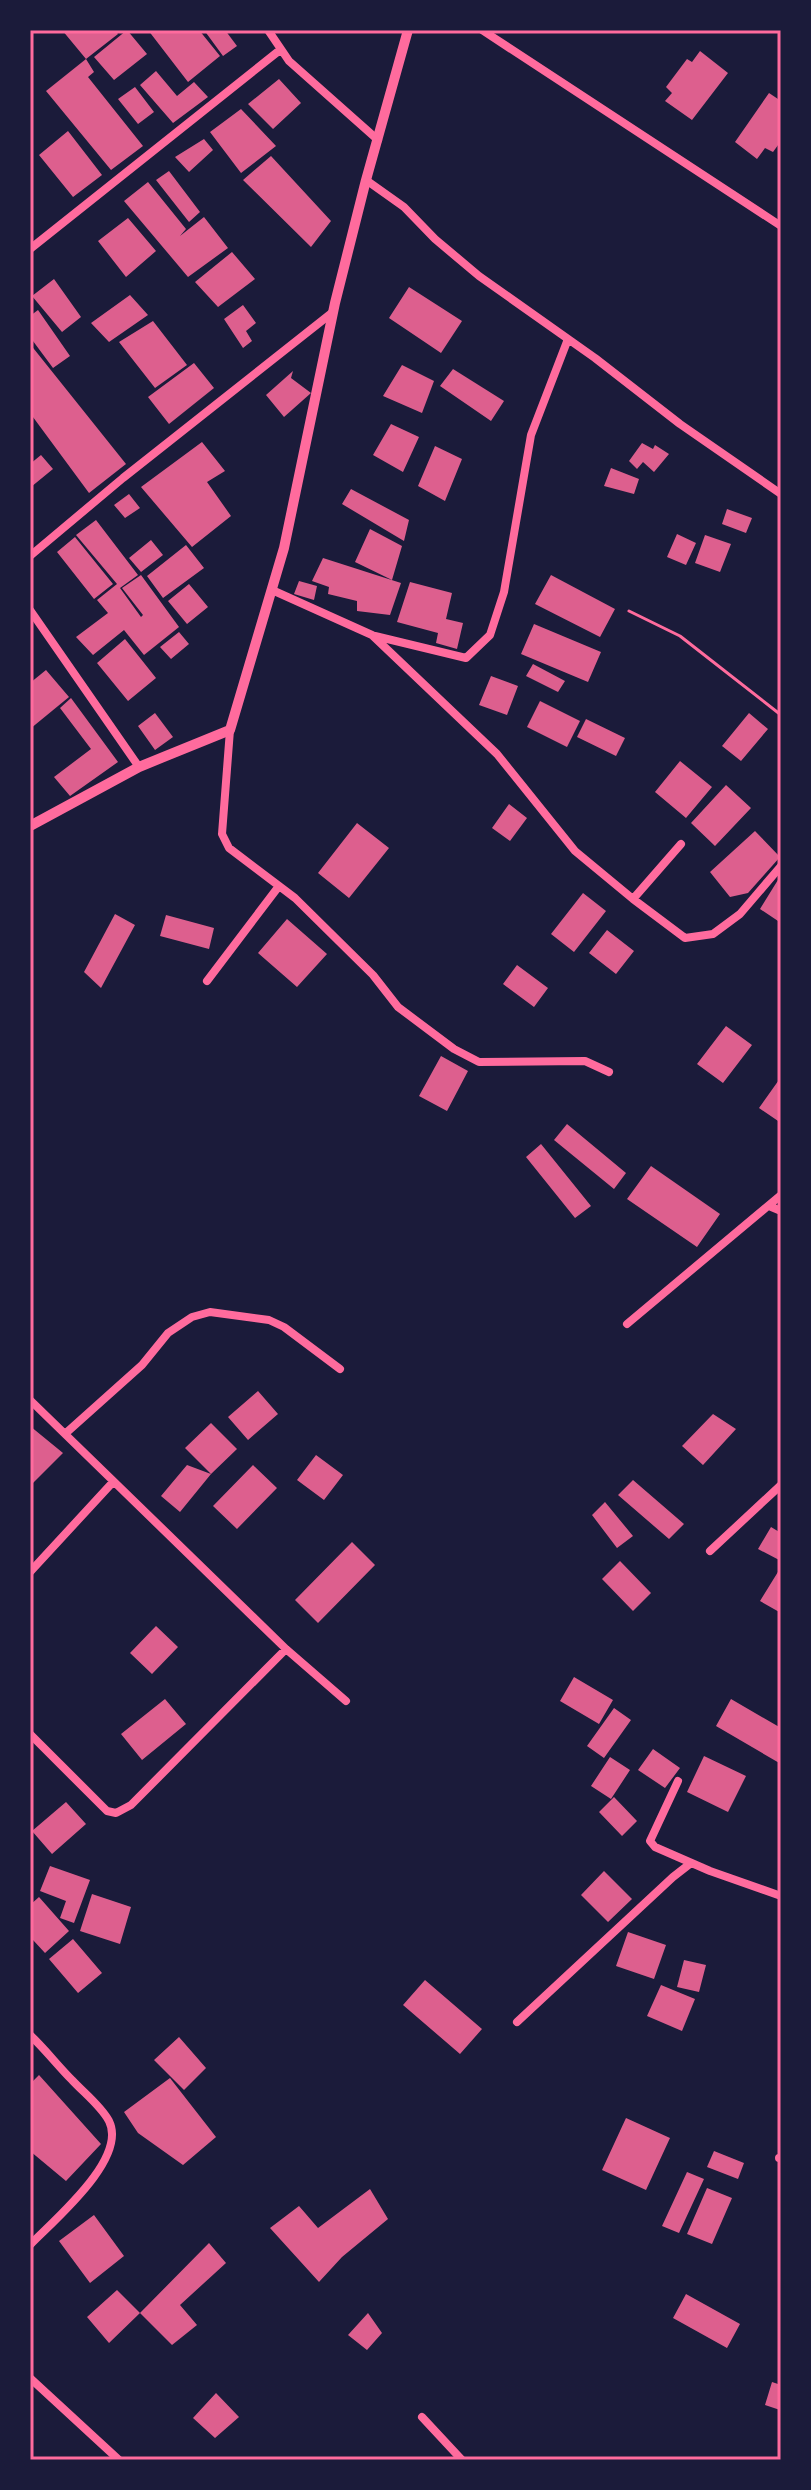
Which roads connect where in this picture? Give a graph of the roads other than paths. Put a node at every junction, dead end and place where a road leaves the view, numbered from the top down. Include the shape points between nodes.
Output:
1 (268, 30) edge
2 (408, 30) edge
3 (482, 30) edge
4 (280, 50) junction
5 (378, 140) junction
6 (366, 180) junction
7 (781, 226) edge
8 (30, 249) edge
9 (333, 312) junction
10 (568, 339) junction
11 (781, 494) edge
12 (30, 556) edge
13 (272, 590) junction
14 (30, 610) edge
15 (372, 635) junction
16 (230, 730) junction
17 (139, 767) junction
18 (30, 826) edge
19 (681, 844) dead end
20 (781, 866) edge
21 (279, 886) junction
22 (633, 899) junction
23 (207, 981) dead end
24 (609, 1072) dead end
25 (781, 1195) edge
26 (769, 1206) junction
27 (781, 1211) edge
28 (627, 1324) dead end
29 (340, 1369) dead end
30 (30, 1400) edge
31 (66, 1433) junction
32 (113, 1482) junction
33 (781, 1485) edge
34 (710, 1551) dead end
35 (30, 1572) edge
36 (286, 1649) junction
37 (346, 1701) dead end
38 (30, 1734) edge
39 (678, 1781) dead end
40 (691, 1863) junction
41 (781, 1896) edge
42 (517, 2022) dead end
43 (30, 2035) edge
44 (30, 2245) edge
45 (30, 2378) edge
46 (422, 2417) dead end
47 (459, 2459) edge
48 (119, 2460) edge

1 - 4 street
2 - 5 street
3 - 7 street
4 - 5 street
4 - 8 street
5 - 6 street
6 - 9 street
6 - 10 street via 404,207 479,276
9 - 12 street
9 - 13 street
10 - 11 street
10 - 15 street via 531,435 504,592 490,635 466,658
13 - 15 street
13 - 16 street
14 - 17 street
15 - 22 street via 497,754 575,851
16 - 17 street
16 - 21 street via 222,834 229,848
17 - 18 street
19 - 22 street
20 - 22 street via 740,914 713,934 685,938
21 - 23 street
21 - 24 street via 373,975 398,1007 454,1049 479,1062 585,1061
25 - 26 street
26 - 27 street
26 - 28 street
29 - 31 street via 269,1320 210,1312 168,1333 142,1365
30 - 31 street
31 - 32 street
32 - 35 street
32 - 36 street
33 - 34 street
36 - 37 street
36 - 38 street via 131,1805 116,1813 107,1811
39 - 40 street via 650,1841
40 - 41 street
40 - 42 street
43 - 44 street via 112,2129 101,2167 88,2186
45 - 48 street
46 - 47 street

